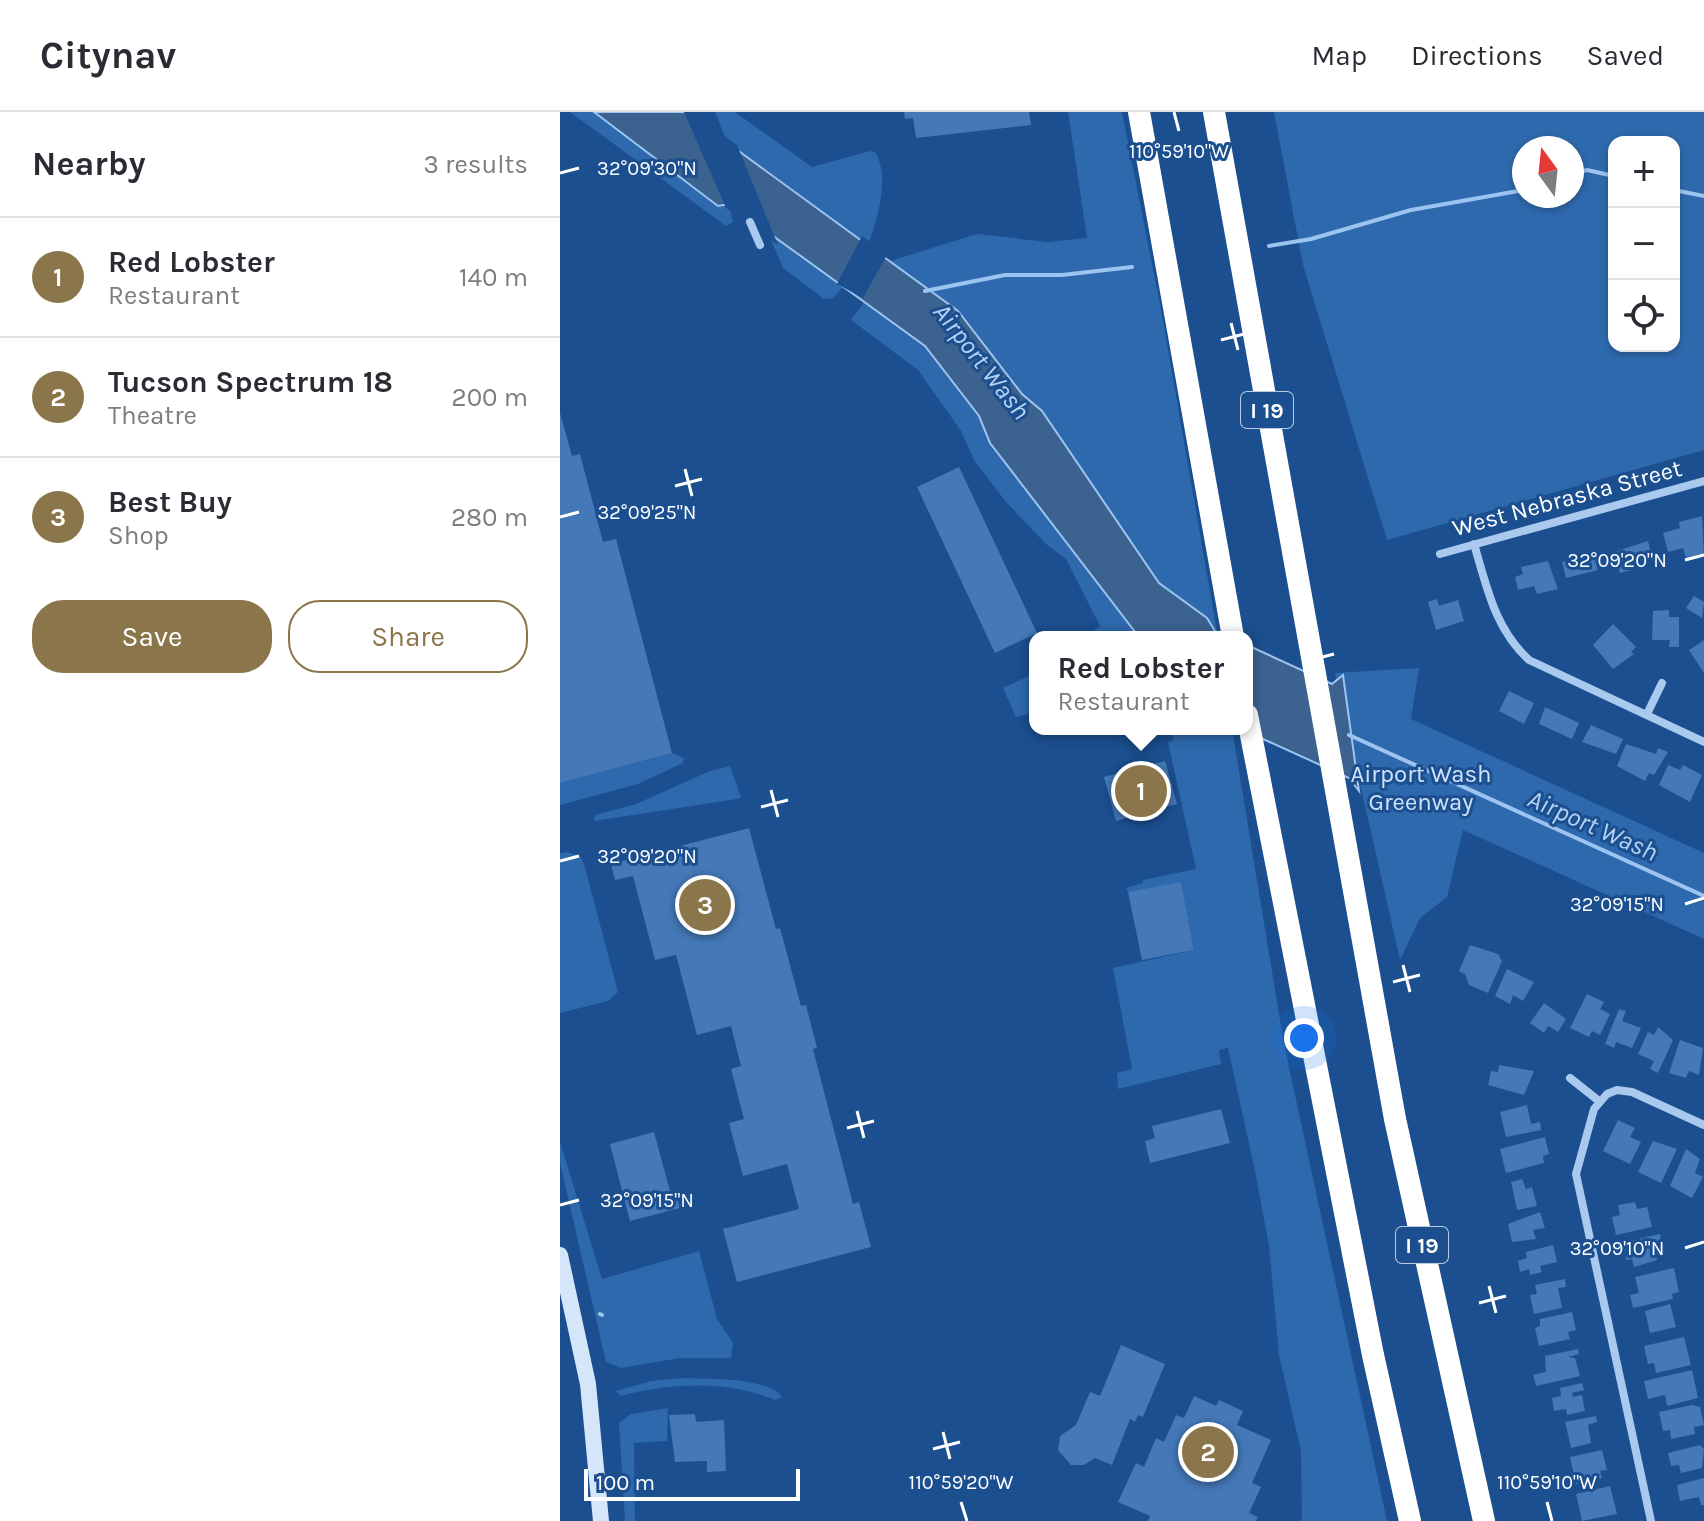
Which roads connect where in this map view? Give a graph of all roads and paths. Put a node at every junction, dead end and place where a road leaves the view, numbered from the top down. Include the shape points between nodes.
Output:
1 (1137, 112) edge
2 (1215, 112) edge
3 (750, 222) dead end
4 (760, 245) dead end
5 (1704, 481) edge
6 (1474, 544) junction
7 (1440, 554) dead end
8 (1232, 631) edge
9 (1662, 683) dead end
10 (1647, 714) junction
11 (1250, 735) edge
12 (1704, 742) edge
13 (1570, 1078) dead end
14 (1600, 1100) junction
15 (1704, 1125) edge
16 (560, 1255) edge
17 (601, 1521) edge
18 (1410, 1521) edge
19 (1484, 1521) edge
20 (1651, 1521) edge

1 - 8 highway
2 - 19 highway, I 19 via 1395,1119
3 - 4 street
5 - 6 street, West Nebraska Street
6 - 7 street, West Nebraska Street
6 - 10 street via 1494,612 1512,645 1538,666
9 - 10 street
10 - 12 street
11 - 18 highway
13 - 14 street
14 - 15 street via 1626,1090
14 - 20 street via 1587,1126 1576,1184
16 - 17 street via 588,1384

